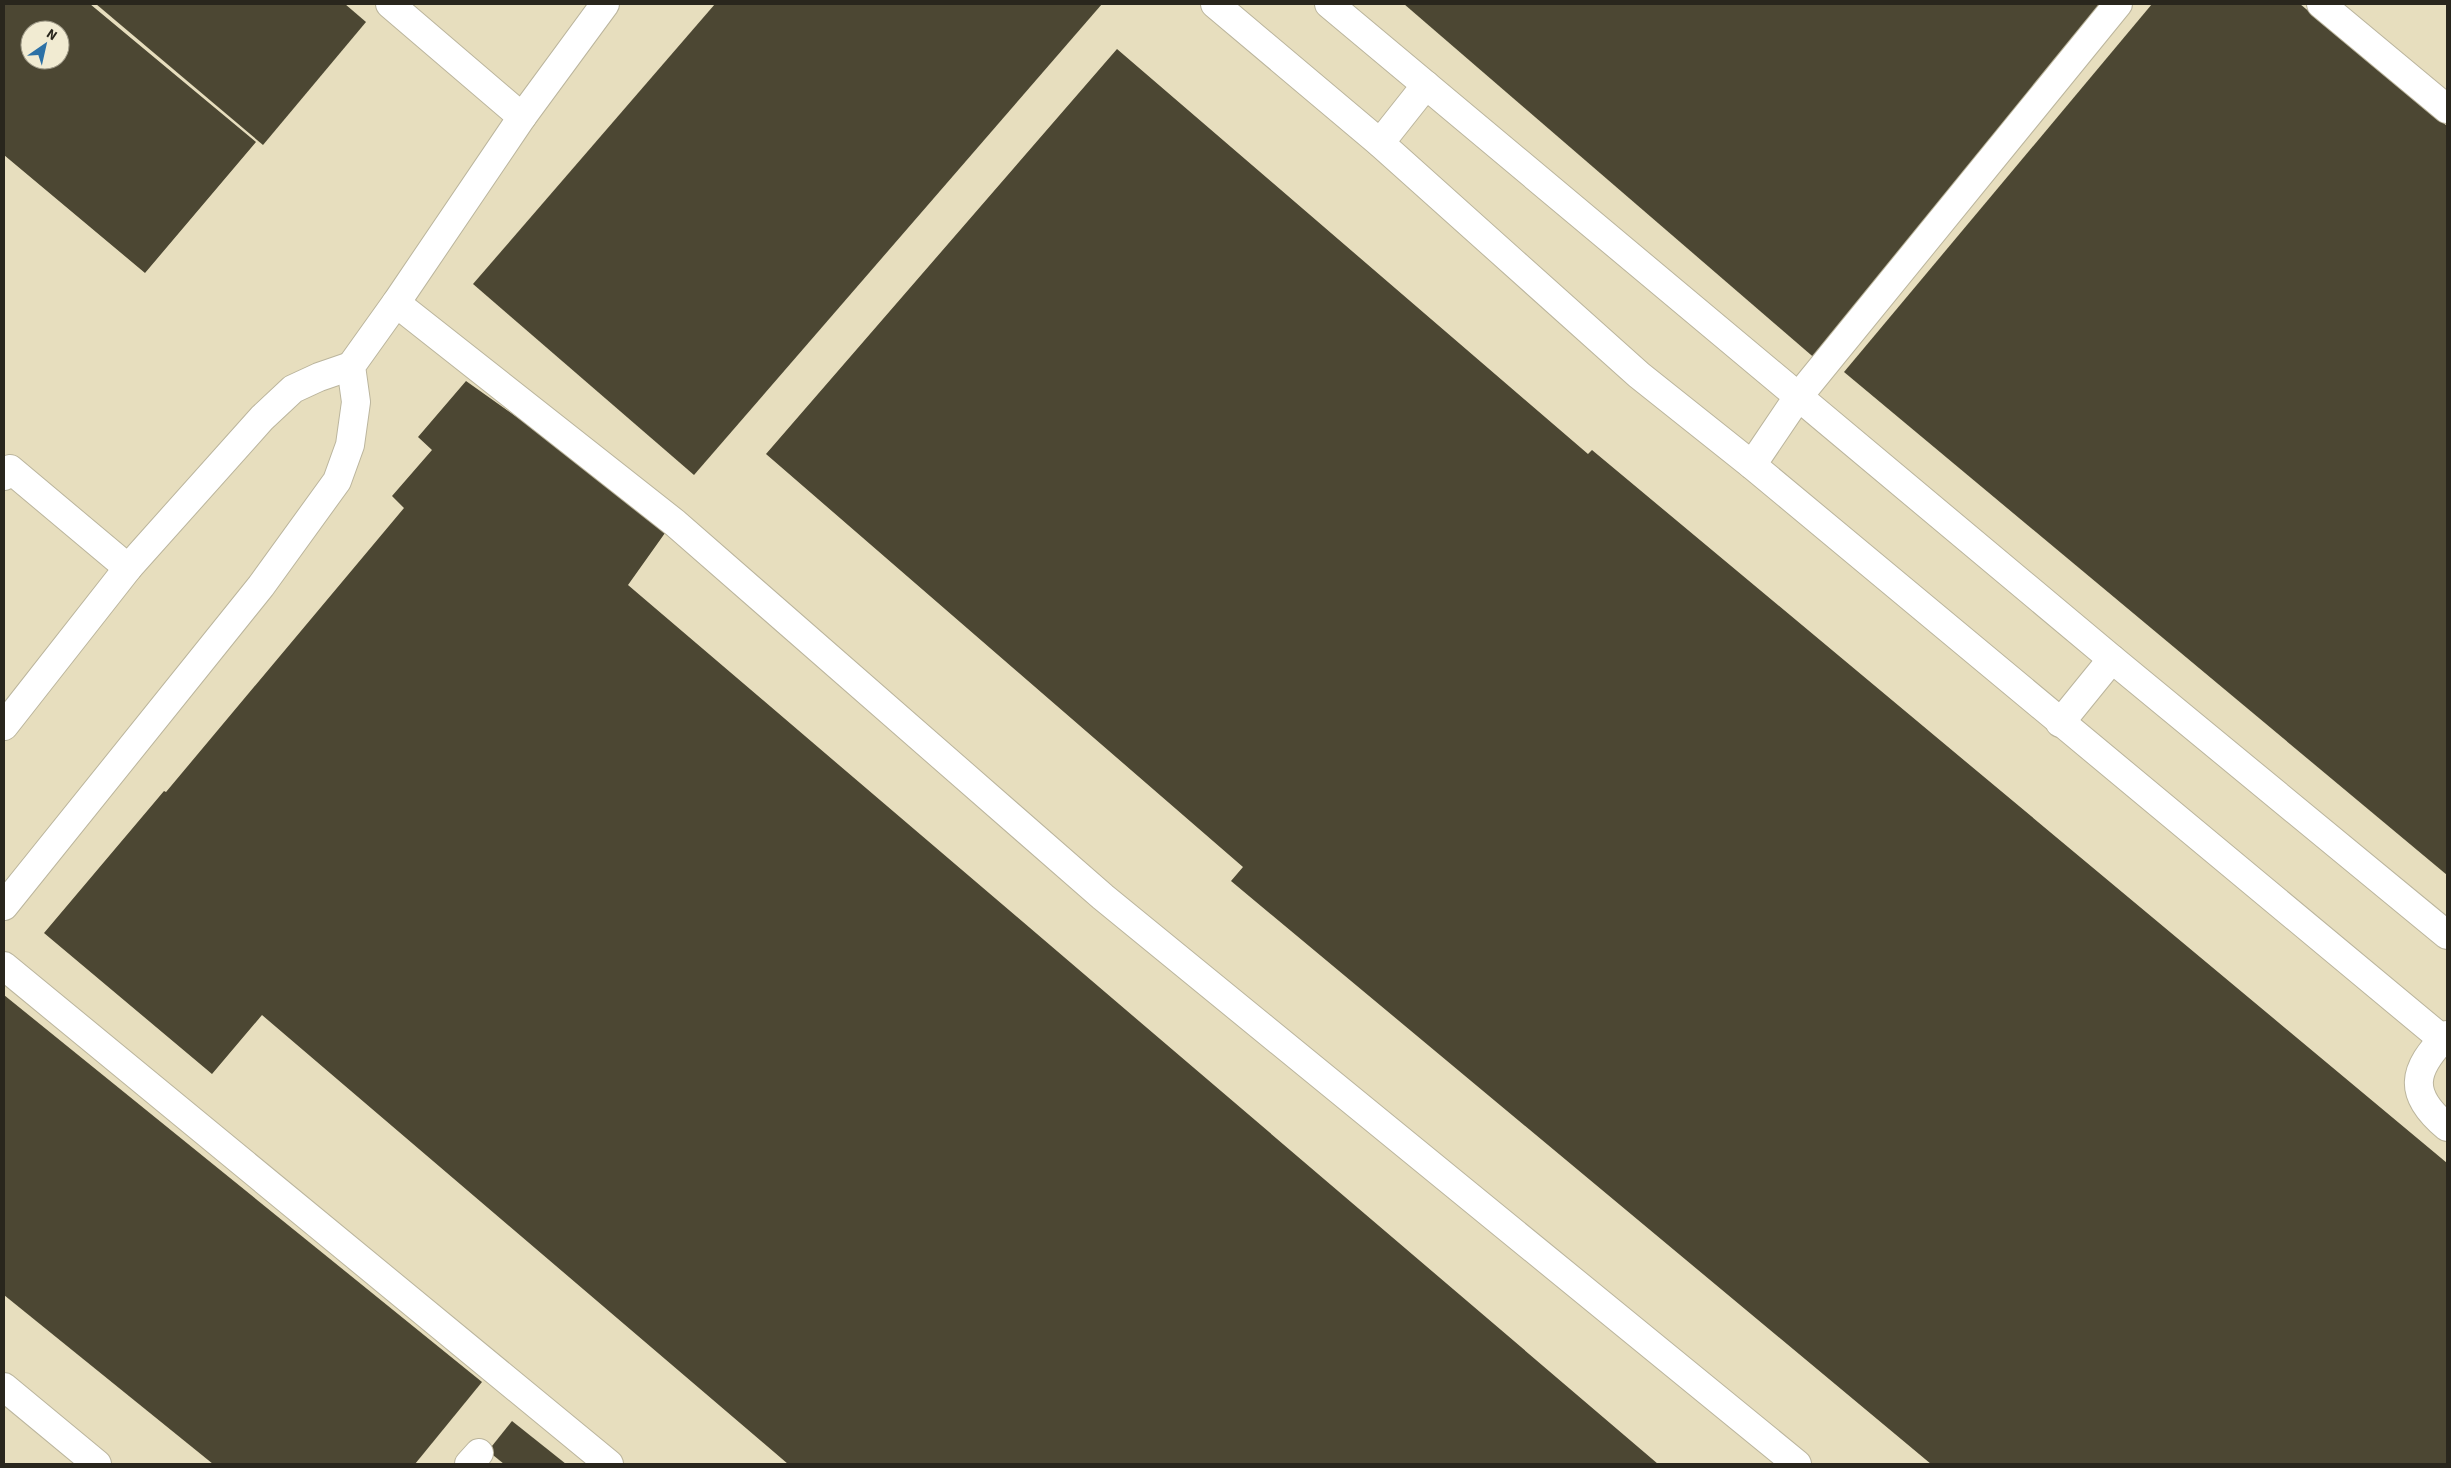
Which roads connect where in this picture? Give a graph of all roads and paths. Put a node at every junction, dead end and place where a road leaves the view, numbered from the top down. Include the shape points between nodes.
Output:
1 (390, 4) edge
2 (606, 4) edge
3 (1215, 4) edge
4 (1330, 4) edge
5 (2118, 4) edge
6 (2321, 4) edge
7 (1426, 85) junction
8 (2447, 109) edge
9 (522, 117) junction
10 (1380, 143) junction
11 (396, 304) junction
12 (351, 366) junction
13 (1798, 397) junction
14 (1752, 465) junction
15 (6, 470) edge
16 (128, 568) junction
17 (2112, 660) junction
18 (2060, 723) junction
19 (4, 726) edge
20 (4, 906) edge
21 (2447, 936) edge
22 (4, 966) edge
23 (2446, 1039) edge
24 (2447, 1127) edge
25 (4, 1387) edge
26 (97, 1464) edge
27 (609, 1464) edge
28 (1797, 1464) edge

1 - 9 lane
2 - 9 lane
3 - 10 lane
4 - 7 lane
5 - 13 lane
6 - 8 lane
7 - 10 lane
7 - 13 lane
9 - 11 lane
10 - 14 lane via 1639,375
11 - 12 lane
11 - 28 lane via 675,523 1103,897
12 - 16 lane via 293,389 262,418
12 - 20 lane via 356,402 350,446 337,481 261,586
13 - 14 lane
13 - 17 lane
14 - 18 lane
15 - 16 lane
16 - 19 lane
17 - 18 lane
17 - 21 lane
18 - 23 lane
22 - 27 lane
23 - 24 lane via 2419,1075 2419,1088 2421,1099
25 - 26 lane

